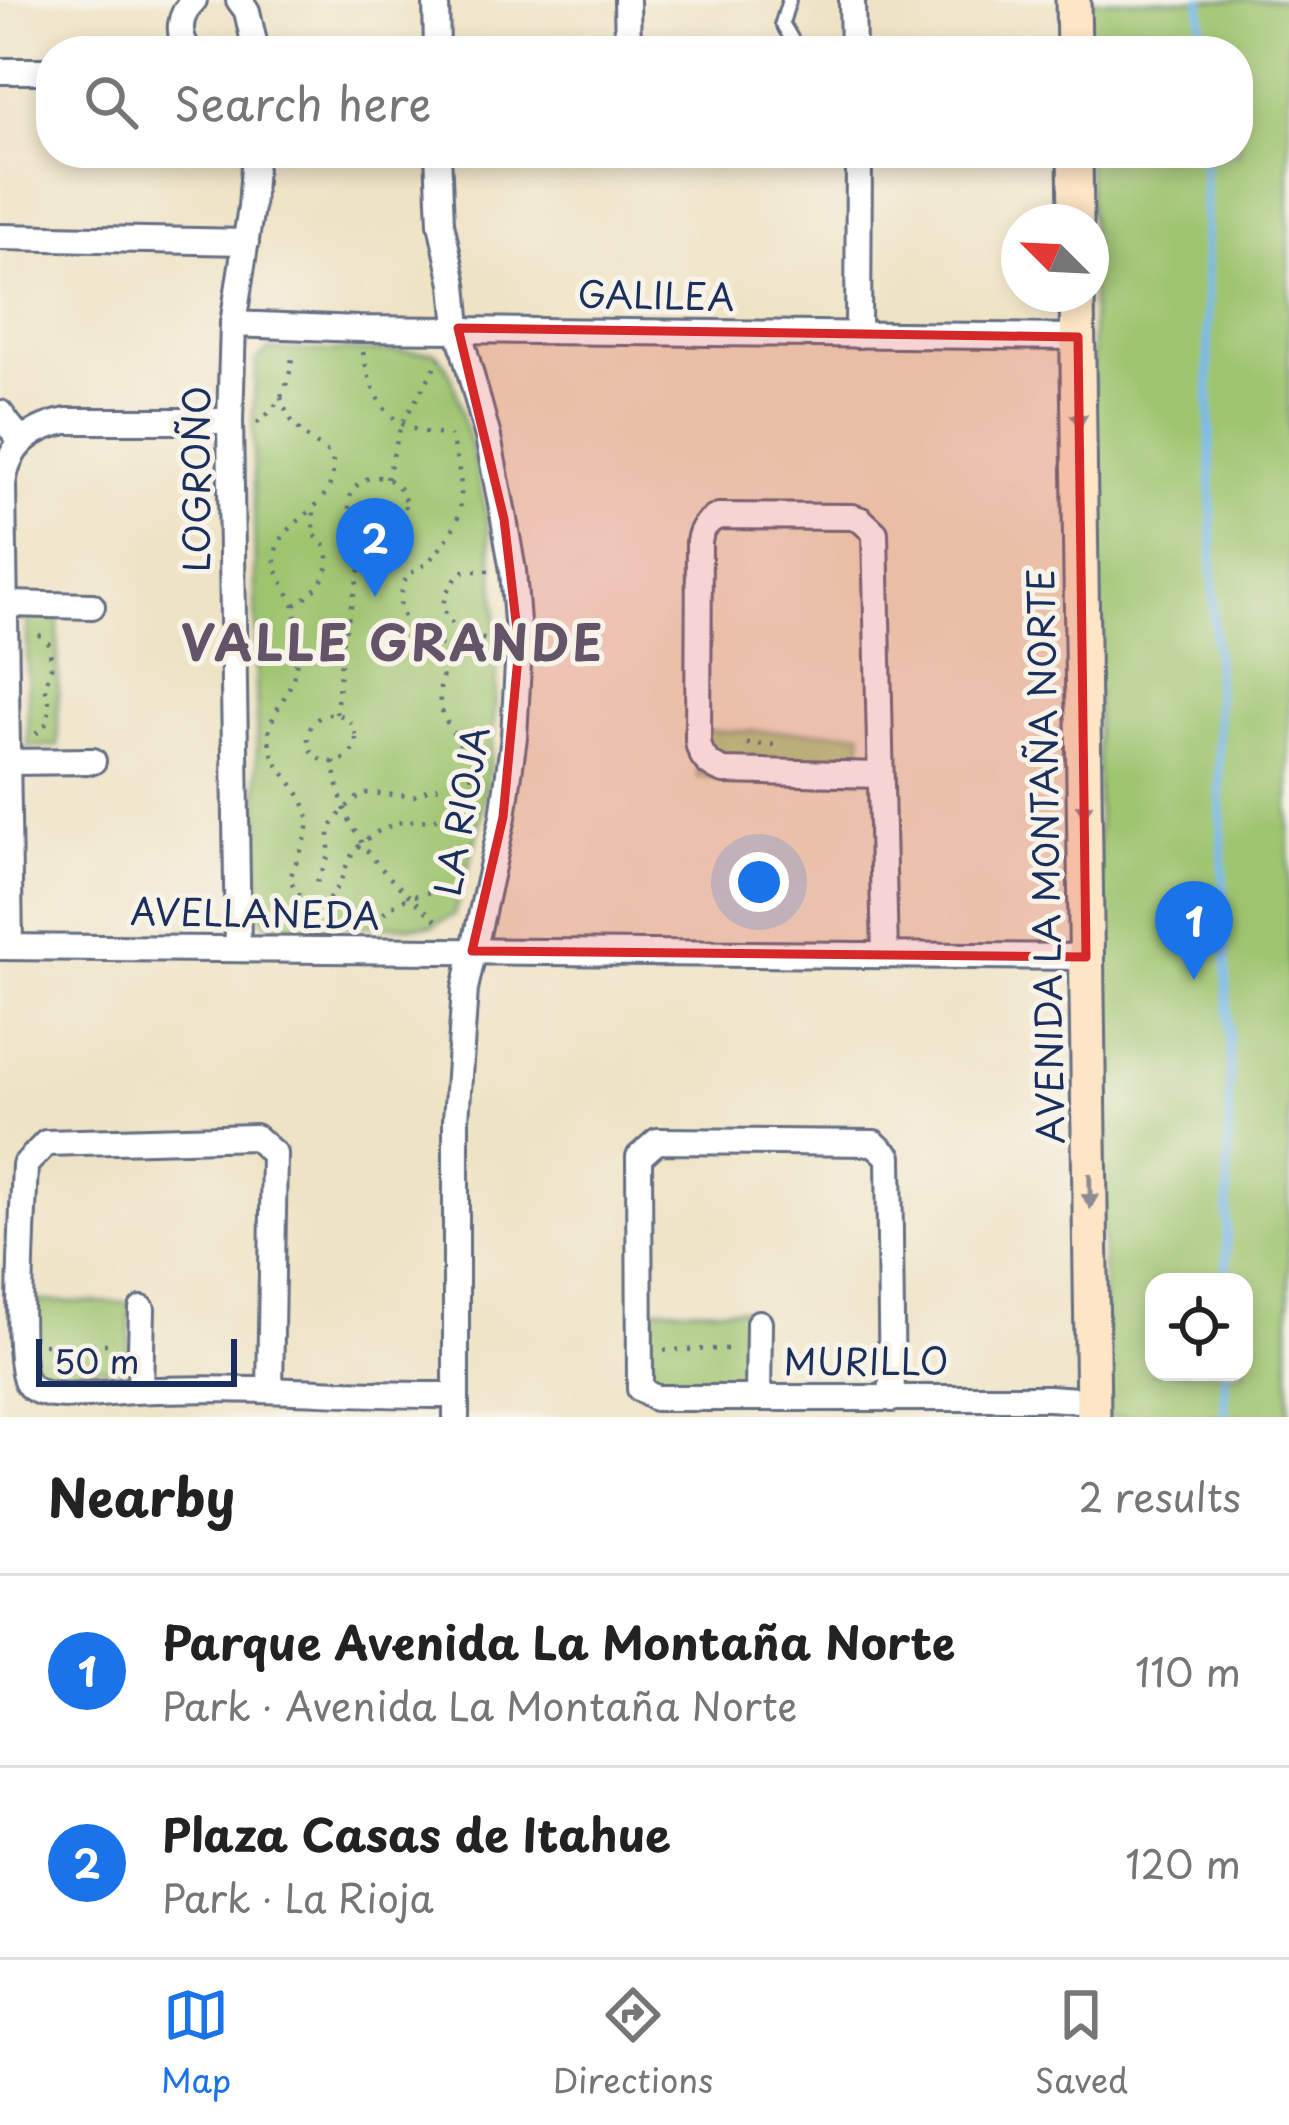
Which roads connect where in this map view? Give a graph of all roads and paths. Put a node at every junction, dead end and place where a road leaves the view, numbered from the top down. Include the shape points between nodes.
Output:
1 (194, 0) edge
2 (239, 0) edge
3 (436, 0) edge
4 (627, 0) edge
5 (789, 0) edge
6 (852, 0) edge
7 (1073, 0) edge
8 (253, 12) edge
9 (182, 36) edge
10 (436, 36) edge
11 (628, 36) edge
12 (789, 36) edge
13 (847, 36) edge
14 (1074, 36) edge
15 (0, 70) edge
16 (36, 71) edge
17 (253, 168) edge
18 (439, 168) edge
19 (859, 168) edge
20 (1076, 168) edge
21 (1076, 204) edge
22 (0, 236) edge
23 (246, 242) junction
24 (1077, 312) edge
25 (233, 324) junction
26 (293, 327) junction
27 (458, 328) junction
28 (359, 329) junction
29 (858, 335) junction
30 (1078, 338) junction
31 (281, 397) junction
32 (0, 413) edge
33 (230, 421) junction
34 (401, 425) junction
35 (21, 441) junction
36 (387, 479) junction
37 (314, 510) junction
38 (369, 532) junction
39 (513, 571) junction
40 (6, 604) junction
41 (92, 605) dead end
42 (295, 606) junction
43 (519, 647) junction
44 (336, 714) junction
45 (93, 760) dead end
46 (334, 761) junction
47 (7, 762) junction
48 (880, 775) junction
49 (446, 786) dead end
50 (344, 810) junction
51 (362, 842) junction
52 (317, 882) dead end
53 (486, 887) junction
54 (410, 897) junction
55 (5, 947) edge
56 (238, 950) junction
57 (364, 951) junction
58 (472, 951) junction
59 (885, 955) junction
60 (1086, 957) junction
61 (142, 1309) dead end
62 (760, 1323) dead end
63 (20, 1344) junction
64 (140, 1345) junction
65 (758, 1350) junction
66 (641, 1351) junction
67 (140, 1390) junction
68 (270, 1390) junction
69 (758, 1397) junction
70 (892, 1399) junction
71 (456, 1406) edge
72 (1093, 1409) edge

1 - 9 street
2 - 8 street
3 - 10 street
4 - 11 street
5 - 12 lane via 782,23
6 - 13 street
7 - 14 street
15 - 16 street
17 - 23 street, LOGROÑO
18 - 27 street, LA RIOJA
19 - 29 street
20 - 21 street
22 - 23 street
23 - 25 street, LOGROÑO
24 - 30 street, AVENIDA LA MONTAÑA NORTE
25 - 26 street, GALILEA
25 - 33 street, LOGROÑO
26 - 28 street, GALILEA
26 - 31 path via 292,372
27 - 28 street, GALILEA
27 - 29 street, GALILEA
27 - 34 path
27 - 39 street, LA RIOJA
28 - 34 path via 368,380
29 - 30 street, GALILEA
30 -> 60 street, AVENIDA LA MONTAÑA NORTE
31 - 33 path via 262,420 245,428
31 - 37 path via 299,433 332,456 335,471
32 - 35 street
33 - 35 street via 67,421
33 - 56 street, LOGROÑO
34 - 36 path
34 - 51 path via 450,435 459,463 460,510 448,537 400,593 402,614 449,654 440,710 470,758 472,780 450,815 392,824
35 - 40 street via 3,485
36 - 38 path via 403,494 404,512 394,528
36 - 38 path via 364,481 351,497 354,521
37 - 42 path via 326,574
37 - 42 path via 281,538 274,557
38 - 44 path via 343,640
39 - 43 street, LA RIOJA
39 - 43 path via 464,571 445,596 446,617 458,631
40 - 41 street
40 - 47 street
40 - 47 path via 50,645 51,668 47,724
42 - 51 path via 296,672 268,733 271,754 308,810 290,880 302,899 320,905 333,897
43 - 53 street, LA RIOJA via 506,797
44 - 46 path via 356,737 348,756
44 - 46 path via 320,717 308,739 314,755
45 - 47 street
46 - 50 path
47 - 55 street
48 - 48 street via 875,533 852,518 711,519 699,542 702,756 724,771
48 - 59 street
49 - 50 path via 414,796 363,793
50 - 51 path
50 - 52 path via 328,829 329,856
51 - 54 path
53 - 54 path
53 - 58 street, LA RIOJA
54 - 57 path via 377,919
54 - 58 path
55 - 56 street, AVELLANEDA
56 - 57 street, AVELLANEDA
57 - 58 street, AVELLANEDA
58 - 59 street, AVELLANEDA
58 - 71 street, LA RIOJA via 455,1120
59 - 60 street, AVELLANEDA
60 -> 72 street, AVENIDA LA MONTAÑA NORTE
61 - 64 street
62 - 65 street
63 - 64 path
63 - 67 street via 24,1378 48,1396
63 - 68 street via 25,1165 46,1143 255,1137 274,1154
64 - 67 street
65 - 66 path
65 - 69 street
66 - 69 street, MURILLO via 640,1389 655,1398
66 - 70 street via 639,1156 657,1141 874,1143 889,1157
67 - 68 street
68 - 71 street
69 - 70 street, MURILLO
70 - 72 street, MURILLO

